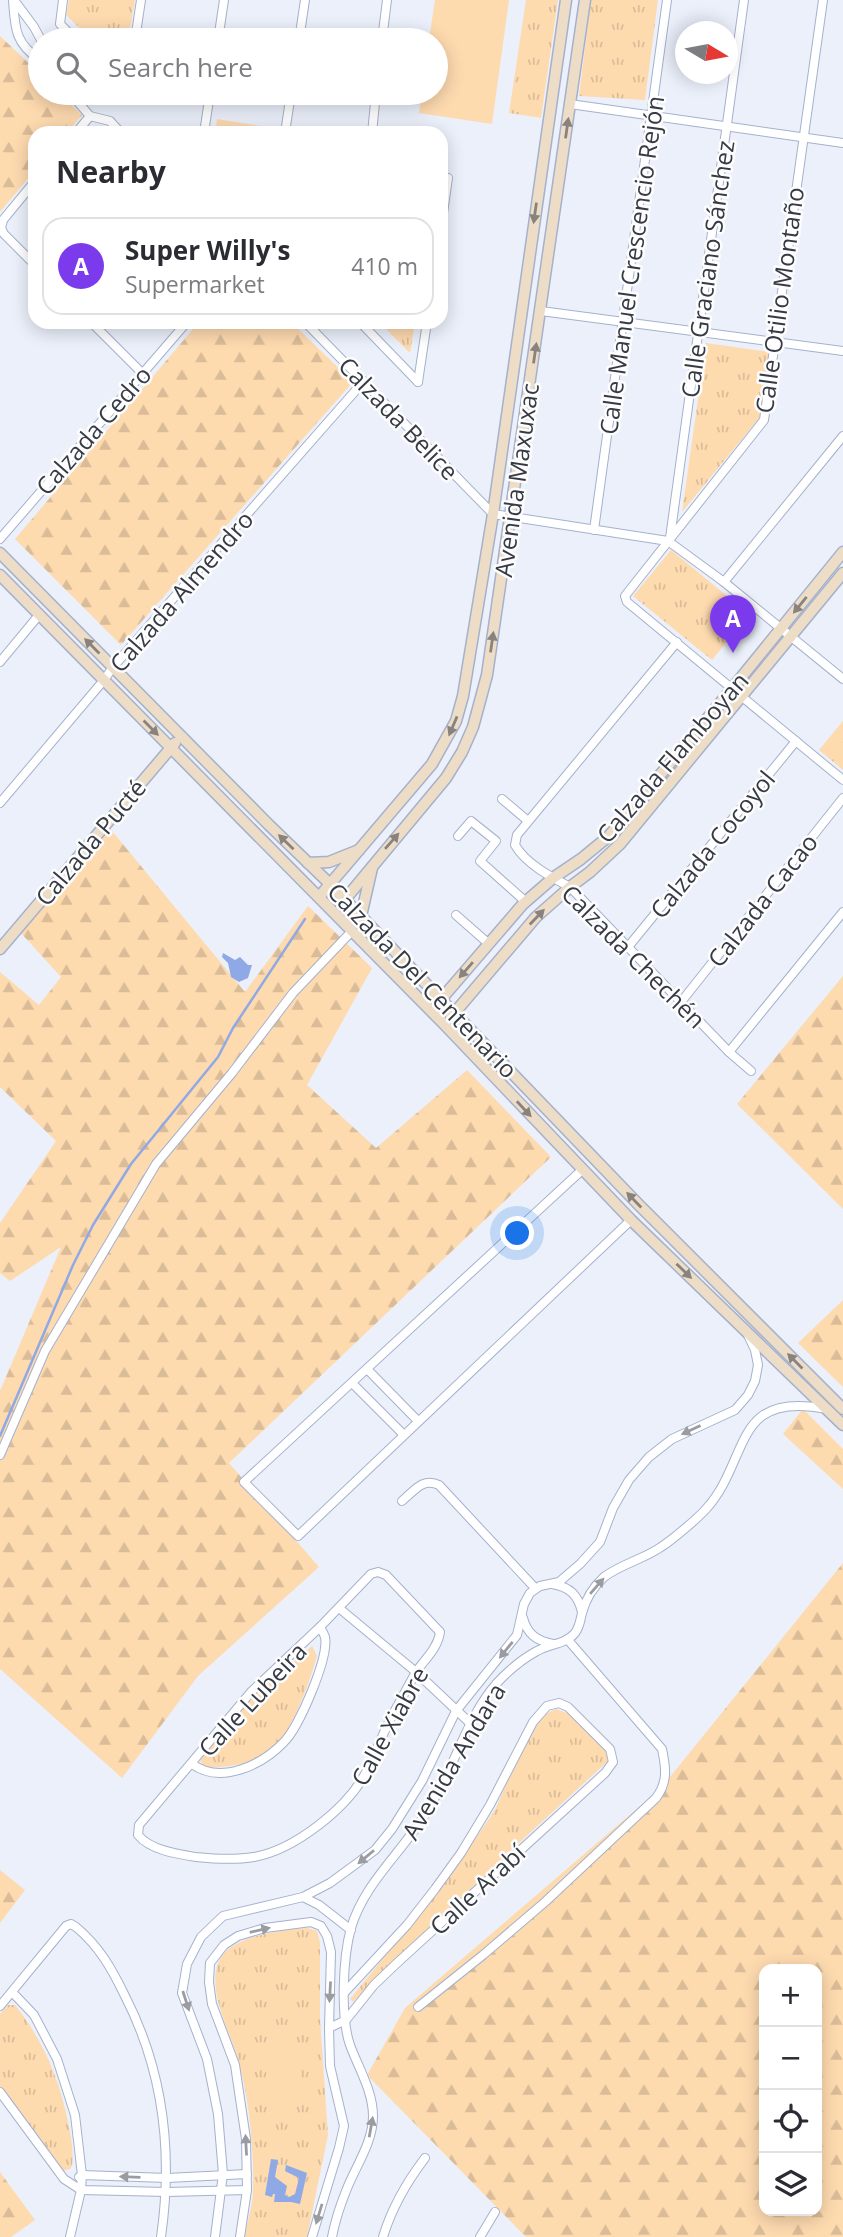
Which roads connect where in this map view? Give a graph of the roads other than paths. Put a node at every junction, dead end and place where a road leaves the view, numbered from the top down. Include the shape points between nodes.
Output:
1 (14, 0) edge
2 (63, 0) edge
3 (141, 0) edge
4 (224, 0) edge
5 (305, 0) edge
6 (387, 0) edge
7 (566, 0) edge
8 (585, 0) edge
9 (667, 0) edge
10 (744, 0) edge
11 (823, 0) edge
12 (35, 28) edge
13 (64, 28) edge
14 (137, 28) edge
15 (220, 28) edge
16 (301, 28) edge
17 (384, 28) edge
18 (28, 50) edge
19 (570, 104) junction
20 (80, 105) edge
21 (208, 105) edge
22 (289, 105) edge
23 (375, 105) edge
24 (90, 116) junction
25 (653, 116) junction
26 (82, 126) edge
27 (115, 126) edge
28 (205, 126) edge
29 (286, 126) edge
30 (373, 126) edge
31 (727, 126) junction
32 (803, 137) junction
33 (843, 143) edge
34 (28, 190) edge
35 (1, 228) edge
36 (28, 257) edge
37 (541, 311) junction
38 (622, 321) junction
39 (98, 329) edge
40 (181, 329) edge
41 (312, 329) edge
42 (367, 329) edge
43 (426, 329) edge
44 (699, 331) junction
45 (775, 343) junction
46 (843, 351) edge
47 (142, 373) junction
48 (363, 381) junction
49 (843, 436) edge
50 (493, 514) junction
51 (511, 518) junction
52 (594, 530) junction
53 (0, 539) edge
54 (669, 539) junction
55 (843, 552) edge
56 (0, 553) edge
57 (843, 573) edge
58 (0, 575) edge
59 (724, 582) junction
60 (39, 615) junction
61 (781, 629) junction
62 (791, 638) junction
63 (677, 642) junction
64 (0, 662) edge
65 (113, 667) junction
66 (843, 679) edge
67 (104, 680) junction
68 (731, 690) junction
69 (742, 696) junction
70 (181, 736) junction
71 (796, 741) junction
72 (171, 747) junction
73 (843, 780) edge
74 (410, 791) junction
75 (843, 798) edge
76 (502, 799) dead end
77 (0, 803) edge
78 (425, 803) junction
79 (528, 821) junction
80 (458, 836) dead end
81 (362, 849) junction
82 (374, 862) junction
83 (308, 863) junction
84 (552, 878) junction
85 (330, 884) junction
86 (570, 887) junction
87 (319, 897) junction
88 (345, 900) junction
89 (526, 902) junction
90 (843, 912) edge
91 (334, 913) junction
92 (456, 915) dead end
93 (361, 916) junction
94 (352, 931) junction
95 (489, 944) junction
96 (628, 947) junction
97 (0, 949) edge
98 (441, 999) junction
99 (681, 1002) junction
100 (430, 1010) junction
101 (454, 1013) junction
102 (444, 1024) junction
103 (729, 1052) junction
104 (751, 1071) dead end
105 (582, 1170) junction
106 (631, 1220) junction
107 (747, 1332) junction
108 (367, 1369) junction
109 (352, 1383) junction
110 (828, 1409) junction
111 (843, 1409) edge
112 (418, 1422) junction
113 (843, 1425) edge
114 (403, 1434) junction
115 (0, 1455) edge
116 (402, 1501) dead end
117 (551, 1583) junction
118 (535, 1588) junction
119 (339, 1608) junction
120 (582, 1612) junction
121 (522, 1615) junction
122 (320, 1627) junction
123 (440, 1632) joint
124 (568, 1640) junction
125 (554, 1644) junction
126 (416, 1672) junction
127 (456, 1711) junction
128 (470, 1723) junction
129 (192, 1764) junction
130 (138, 1835) joint
131 (303, 1897) junction
132 (351, 1930) junction
133 (12, 1992) junction
134 (344, 1993) junction
135 (0, 2006) edge
136 (418, 2007) dead end
137 (346, 2020) junction
138 (329, 2028) junction
139 (0, 2092) edge
140 (425, 2158) dead end
141 (223, 2174) junction
142 (247, 2174) junction
143 (82, 2175) junction
144 (167, 2178) junction
145 (70, 2184) junction
146 (81, 2190) junction
147 (222, 2190) junction
148 (247, 2190) junction
149 (167, 2192) junction
150 (495, 2212) dead end
151 (70, 2237) edge
152 (161, 2237) edge
153 (215, 2237) edge
154 (240, 2237) edge
155 (312, 2237) edge
156 (332, 2237) edge
157 (383, 2237) edge
158 (480, 2237) edge

1 - 12 street
1 - 18 street via 15,32
2 - 13 street via 60,24
3 - 14 street
4 - 15 street
5 - 16 street
6 - 17 street
7 -> 50 main road, Avenida Maxuxac
8 - 19 main road, Avenida Maxuxac
9 - 25 street, Calle Manuel Crescencio Rejón
10 - 31 street, Calle Graciano Sánchez
11 - 32 street, Calle Otilio Montaño
19 - 25 street
37 -> 19 main road, Avenida Maxuxac
20 - 24 street
21 - 28 street
22 - 29 street
23 - 30 street
24 - 26 street
24 - 27 street
25 - 31 street
25 - 38 street, Calle Manuel Crescencio Rejón
31 - 32 street
31 - 44 street, Calle Graciano Sánchez
32 - 33 street
32 - 45 street, Calle Otilio Montaño
34 - 35 street
35 - 36 street
37 - 38 street
51 -> 37 main road, Avenida Maxuxac
38 - 44 street
38 - 52 street, Calle Manuel Crescencio Rejón
39 - 47 street
40 - 47 street, Calzada Cedro
41 - 48 street, Calzada Belice
42 - 43 street via 418,382
44 - 45 street
44 - 54 street, Calle Graciano Sánchez
45 - 46 street
45 - 54 street, Calle Otilio Montaño via 764,420
47 - 53 street, Calzada Cedro
48 - 50 street, Calzada Belice
48 - 65 street, Calzada Almendro
49 - 59 street
50 - 51 street
50 -> 74 main road, Avenida Maxuxac via 464,696 446,742
51 - 52 street
78 -> 51 main road, Avenida Maxuxac via 446,778 473,727 487,675
52 - 54 street
54 - 59 street
54 - 63 street, Calle Otilio Montaño via 625,596
55 -> 61 main road, Calzada Flamboyan
65 -> 56 main road, Calzada Del Centenario
57 - 62 main road, Calzada Flamboyan
58 - 60 main road, Calzada Del Centenario
59 - 61 street
60 - 64 street
60 - 67 main road, Calzada Del Centenario
61 - 62 street
61 - 68 main road, Calzada Flamboyan
62 - 66 street
62 - 69 main road, Calzada Flamboyan
63 - 68 street
63 - 79 street
65 - 67 street, Calzada Almendro
65 - 70 main road, Calzada Del Centenario
67 -> 72 main road, Calzada Del Centenario
67 - 77 street, Calzada Almendro
68 - 69 street
68 - 84 main road, Calzada Flamboyan via 609,836
69 - 71 street
69 - 86 main road, Calzada Flamboyan via 620,844
70 - 72 main road, Calzada Pucté
83 -> 70 main road, Calzada Del Centenario
71 - 73 street
71 - 96 street, Calzada Cocoyol
72 - 87 main road, Calzada Del Centenario
72 - 97 main road, Calzada Pucté
74 - 78 main road
74 - 81 main road, Avenida Maxuxac
75 - 99 street, Calzada Cacao
76 - 79 street
82 -> 78 main road, Avenida Maxuxac
79 - 84 street, Calzada Chechén via 515,845
80 - 89 street via 471,821 496,841 480,861
81 - 83 main road via 329,862
81 - 85 main road, Avenida Maxuxac
82 - 88 main road, Avenida Maxuxac
82 - 93 main road
83 - 85 main road, Calzada Del Centenario
84 - 86 street, Calzada Chechén
84 - 89 main road, Calzada Flamboyan
85 - 87 main road, Avenida Maxuxac
85 - 88 main road, Calzada Del Centenario
86 - 96 street, Calzada Chechén
101 -> 86 main road, Calzada Flamboyan via 536,917
87 - 91 main road, Calzada Del Centenario
88 - 91 main road, Avenida Maxuxac
88 - 93 main road, Calzada Del Centenario
89 - 95 main road, Calzada Flamboyan
90 - 103 street
91 - 94 main road, Calzada Del Centenario
92 - 95 street
93 - 98 main road, Calzada Del Centenario
94 - 100 main road, Calzada Del Centenario
94 - 115 street via 293,993 156,1164 45,1351
95 -> 98 main road, Calzada Flamboyan
96 - 99 street, Calzada Chechén
98 - 100 main road, Calzada Flamboyan
98 - 101 main road, Calzada Del Centenario
99 - 103 street, Calzada Chechén
100 - 102 main road, Calzada Del Centenario
101 - 102 main road, Calzada Flamboyan
111 -> 101 main road, Calzada Del Centenario
102 -> 105 main road, Calzada Del Centenario
103 - 104 street, Calzada Chechén
105 - 106 main road, Calzada Del Centenario
105 - 108 street
106 -> 107 main road, Calzada Del Centenario
106 - 112 street
107 - 110 main road, Calzada Del Centenario
107 -> 117 street via 758,1365 748,1395 735,1410 681,1434 649,1457 629,1480 600,1542 559,1582
108 - 109 street
108 - 112 street
109 - 114 street
109 - 114 street via 244,1482 298,1536
110 - 113 main road, Calzada Del Centenario
120 -> 110 street via 591,1590 606,1576 661,1547 706,1509 750,1427 771,1410 786,1405
112 - 114 street
116 - 118 street via 424,1482 439,1485
117 - 118 street
117 - 120 street via 573,1591
118 - 121 street, Avenida Andara
119 - 122 street, Calle Lubeira
119 - 123 street, Calle Lubeira via 371,1574 379,1572
119 - 126 street
120 - 124 street via 581,1624
121 - 125 street via 532,1636
121 -> 127 street, Avenida Andara via 517,1635
122 - 129 street, Calle Lubeira via 251,1692
122 - 129 street via 325,1638 321,1667 286,1740 268,1757 234,1771 217,1773
123 - 126 street, Calle Xiabre via 439,1641
124 - 125 street, Avenida Andara
124 - 136 street via 662,1749 667,1771 663,1788 545,1902
125 - 128 street, Avenida Andara via 513,1667
126 - 127 street
126 - 130 street, Calle Xiabre via 349,1798 285,1845 256,1857 228,1859 180,1855 144,1842
127 - 128 street
127 -> 131 street, Avenida Andara via 416,1790 375,1850
128 - 132 street, Avenida Andara via 434,1799 371,1885
129 - 130 street, Calle Lubeira via 139,1825
131 - 132 street
131 -> 141 street, Avenida Andara via 223,1916 201,1937 187,1964 182,1993 207,2059
132 - 134 street, Avenida Andara
133 - 135 street
133 - 143 street via 34,2015 57,2059 75,2115
133 - 144 street via 71,1924 107,1960 152,2060 167,2140
134 - 137 street, Avenida Andara
134 - 137 street, Calle Arabí via 435,1889 489,1805 527,1731 547,1706 559,1703 568,1707 610,1749 613,1762 374,1985
137 - 138 street
156 -> 137 street, Avenida Andara via 369,2138 373,2115 368,2088 348,2041
142 -> 138 street via 235,2065 212,2004 210,1963 238,1936 311,1922 321,1926 331,1952
138 -> 155 street via 330,2066 344,2126
139 - 145 street
140 - 157 street via 405,2184
141 - 142 street
141 - 144 street
141 - 147 street, Avenida Andara
142 - 148 street
144 -> 143 street
143 - 145 street
143 - 146 street
144 - 149 street
145 - 146 street
146 - 149 street
146 - 151 street
147 - 148 street
147 - 149 street
147 - 153 street, Avenida Andara
148 - 154 street
149 - 152 street
150 - 158 street

